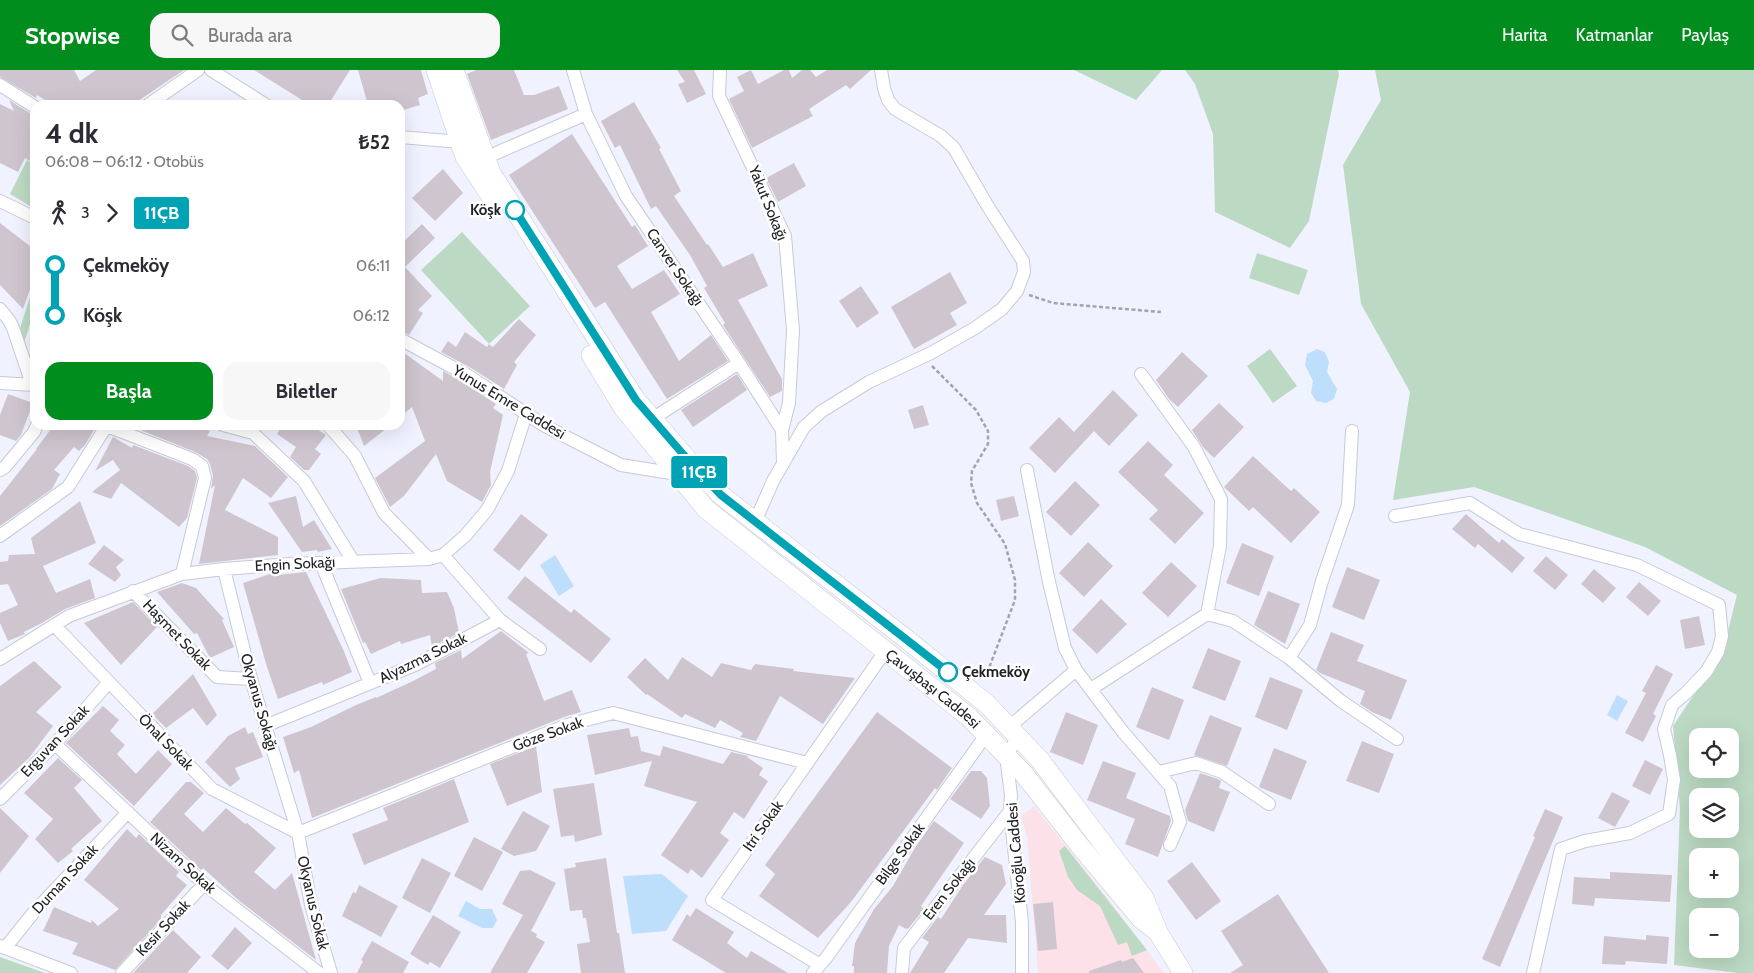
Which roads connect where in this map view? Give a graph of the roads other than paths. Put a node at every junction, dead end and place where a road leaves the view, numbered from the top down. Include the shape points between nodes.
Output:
1 (198, 70) edge
2 (211, 70) edge
3 (436, 70) edge
4 (454, 70) edge
5 (572, 70) edge
6 (881, 70) edge
7 (722, 71) edge
8 (0, 85) edge
9 (155, 100) edge
10 (258, 100) edge
11 (30, 104) edge
12 (586, 114) junction
13 (405, 138) edge
14 (461, 142) junction
15 (485, 158) junction
16 (0, 201) edge
17 (30, 216) edge
18 (0, 309) edge
19 (405, 342) edge
20 (740, 362) junction
21 (30, 373) edge
22 (1141, 374) dead end
23 (0, 383) edge
24 (30, 384) edge
25 (526, 414) junction
26 (652, 419) junction
27 (35, 430) edge
28 (104, 430) edge
29 (120, 430) edge
30 (257, 430) edge
31 (332, 430) edge
32 (782, 430) junction
33 (1352, 431) dead end
34 (783, 464) junction
35 (2, 467) edge
36 (685, 469) junction
37 (1027, 470) dead end
38 (1395, 516) dead end
39 (755, 522) junction
40 (0, 536) edge
41 (443, 556) junction
42 (429, 559) junction
43 (353, 561) junction
44 (321, 563) junction
45 (224, 569) junction
46 (182, 574) junction
47 (133, 591) junction
48 (1207, 614) junction
49 (500, 620) junction
50 (54, 625) junction
51 (540, 649) dead end
52 (886, 650) junction
53 (1289, 658) junction
54 (0, 659) edge
55 (1076, 670) junction
56 (251, 679) junction
57 (109, 682) junction
58 (370, 684) junction
59 (1091, 689) junction
60 (265, 726) junction
61 (1014, 732) junction
62 (986, 735) junction
63 (1397, 739) dead end
64 (55, 744) junction
65 (1006, 756) junction
66 (807, 762) junction
67 (1158, 772) junction
68 (0, 799) edge
69 (1269, 804) dead end
70 (1010, 811) junction
71 (128, 812) junction
72 (298, 833) junction
73 (1170, 845) dead end
74 (204, 884) junction
75 (1159, 934) junction
76 (3, 947) edge
77 (821, 967) edge
78 (71, 973) edge
79 (122, 973) edge
80 (319, 973) edge
81 (330, 973) edge
82 (902, 973) edge
83 (1022, 973) edge
84 (1183, 973) edge
85 (1533, 973) edge

1 - 9 street
2 - 10 street
3 - 14 main road, Çavuşbaşı Caddesi
4 - 15 main road, Çavuşbaşı Caddesi
5 - 12 street, Canver Sokağı
6 - 34 street via 888,100 895,109 941,136 954,148 1023,261 1024,272 1017,290 1002,308 974,328 869,382 822,411 804,427
7 - 32 street, Yakut Sokağı via 719,96 786,236 794,330 789,403
8 - 11 street
12 - 15 street
12 - 20 street, Canver Sokağı via 626,196
13 - 14 street
14 - 15 street
14 - 36 main road, Çavuşbaşı Caddesi via 465,157 624,409
15 - 26 main road, Çavuşbaşı Caddesi via 491,173 610,361
16 - 17 street
18 - 21 street via 13,328
19 - 25 street, Yunus Emre Caddesi via 467,375
20 - 26 street
20 - 32 street, Canver Sokağı
22 - 48 street via 1194,447 1221,499 1220,546
23 - 24 street
25 - 36 street, Yunus Emre Caddesi via 621,465
25 - 41 street via 508,471 487,510
26 - 36 main road, Çavuşbaşı Caddesi
27 - 35 street
28 - 40 street via 68,487
29 - 46 street via 202,466 205,478
30 - 43 street via 304,481
31 - 42 street via 355,456 384,513
32 - 34 street
33 - 53 street via 1348,505 1310,625
34 - 39 street
36 - 39 main road, Çavuşbaşı Caddesi
36 - 52 main road, Çavuşbaşı Caddesi via 706,509
37 - 55 street via 1065,648
38 - 85 street via 1470,503 1519,534 1637,565 1719,605 1722,636 1718,652 1706,672 1672,705 1664,729 1674,780 1669,814 1630,833 1584,841 1561,849
39 - 61 main road, Çavuşbaşı Caddesi via 976,695
41 - 42 street, Engin Sokağı
41 - 49 street
42 - 43 street, Engin Sokağı
43 - 44 street, Engin Sokağı
44 - 45 street, Engin Sokağı
44 - 58 street
45 - 46 street, Engin Sokağı
45 - 56 street, Okyanus Sokağı
46 - 47 street, Engin Sokağı
47 - 50 street, Engin Sokağı
47 - 56 street, Haşmet Sokak via 217,677
48 - 53 street via 1233,621
48 - 59 street
49 - 51 street
49 - 58 street, Alyazma Sokak via 415,665
50 - 54 street, Engin Sokağı
50 - 57 street, Önal Sokak
52 - 62 main road, Çavuşbaşı Caddesi via 970,717
52 - 66 street, Itri Sokak
53 - 63 street
55 - 59 street
55 - 61 street
56 - 60 street, Okyanus Sokağı
57 - 64 street, Erguvan Sokak
57 - 72 street, Önal Sokak via 212,789
58 - 60 street, Alyazma Sokak
59 - 67 street
60 - 72 street, Okyanus Sokağı
61 - 65 street
61 - 75 main road, Çavuşbaşı Caddesi via 1040,760 1144,898
62 - 65 main road, Çavuşbaşı Caddesi
62 - 77 street, Bilge Sokak
64 - 68 street, Erguvan Sokak
64 - 71 street, Nizam Sokak
65 - 70 street, Köroğlu Caddesi
65 - 75 main road, Çavuşbaşı Caddesi via 1141,919
66 - 72 street, Göze Sokak via 613,713 567,725
66 - 77 street, Itri Sokak via 712,900
67 - 69 street via 1196,763 1222,772
67 - 73 street via 1170,786 1180,822
70 - 82 street, Eren Sokağı via 904,948
70 - 83 street, Köroğlu Caddesi via 1022,922
71 - 74 street, Nizam Sokak
71 - 76 street, Duman Sokak
72 - 81 street, Okyanus Sokak via 311,905
74 - 79 street, Kesir Sokak
74 - 80 street, Nizam Sokak
75 - 84 main road, Çavuşbaşı Caddesi
76 - 78 street

